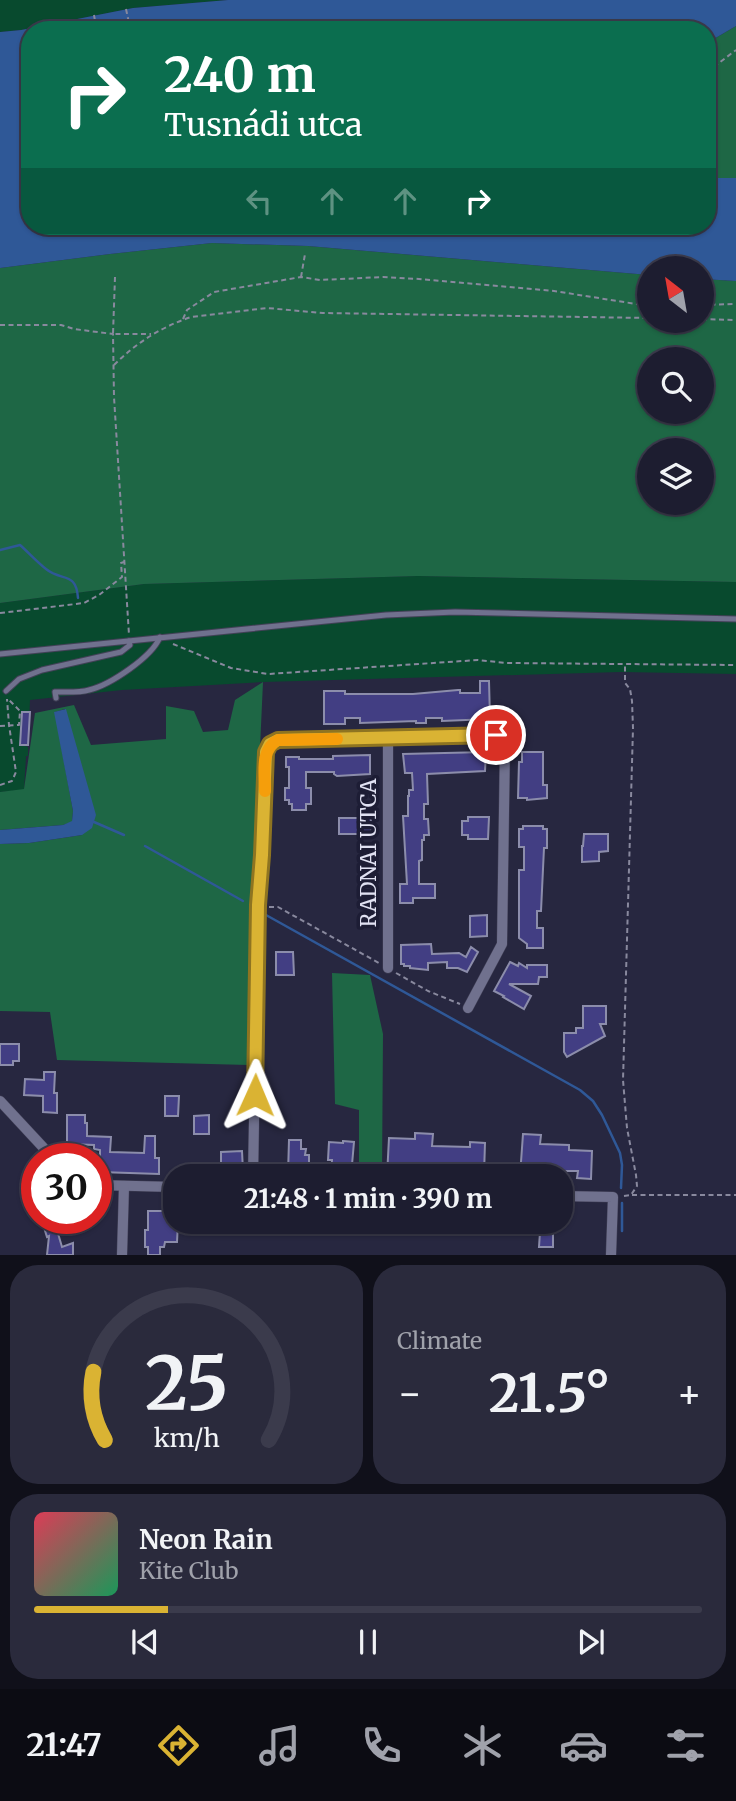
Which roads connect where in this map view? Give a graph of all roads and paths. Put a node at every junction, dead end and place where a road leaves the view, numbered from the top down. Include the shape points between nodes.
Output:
1 (126, 9) dead end
2 (94, 15) dead end
3 (95, 21) edge
4 (129, 21) edge
5 (736, 50) edge
6 (716, 65) edge
7 (305, 254) dead end
8 (115, 277) dead end
9 (301, 277) junction
10 (637, 304) edge
11 (736, 304) edge
12 (714, 305) edge
13 (637, 318) edge
14 (714, 319) edge
15 (183, 320) junction
16 (736, 320) edge
17 (0, 325) edge
18 (113, 334) junction
19 (152, 334) junction
20 (114, 365) junction
21 (125, 562) junction
22 (0, 613) edge
23 (736, 619) edge
24 (160, 637) junction
25 (129, 641) junction
26 (0, 654) edge
27 (625, 664) junction
28 (736, 665) edge
29 (6, 691) joint
30 (56, 698) dead end
31 (7, 699) junction
32 (9, 725) junction
33 (0, 726) edge
34 (388, 737) junction
35 (0, 785) edge
36 (258, 905) junction
37 (388, 968) junction
38 (468, 1008) joint
39 (0, 1101) edge
40 (39, 1143) edge
41 (253, 1164) edge
42 (112, 1186) edge
43 (124, 1186) junction
44 (163, 1187) edge
45 (631, 1195) junction
46 (736, 1195) edge
47 (573, 1196) edge
48 (613, 1197) junction
49 (122, 1255) edge
50 (611, 1255) edge

1 - 4 path
2 - 3 path
5 - 6 path
7 - 9 path
8 - 18 path
9 - 10 path via 419,279 554,291
9 - 15 path via 214,292 187,310
11 - 12 path
13 - 15 path via 323,313 267,308
14 - 16 path
15 - 19 path
17 - 18 path via 61,326
18 - 19 path
18 - 20 path
19 - 20 path
20 - 21 path
21 - 22 path via 121,563 122,577 84,603
21 - 25 path
23 - 24 lane via 455,612
24 - 25 lane
24 - 27 path via 231,668 268,674 478,660
24 - 30 lane via 150,653 119,675 89,690 55,692
25 - 26 lane
25 - 29 lane via 121,652 42,670 19,679
27 - 28 path
27 - 45 path via 633,728 623,1080 637,1186
29 - 31 path
31 - 32 path
31 - 32 path via 20,711 19,725
32 - 33 path
32 - 35 path via 16,772 12,781
34 - 36 street via 278,740 270,744
34 - 37 street, RADNAI UTCA
34 - 38 street via 496,735 505,744 502,944
36 - 37 path via 278,907
36 - 41 street
37 - 38 path
39 - 40 street
42 - 43 street
43 - 44 street
43 - 49 street
45 - 46 path
45 - 48 path
47 - 48 street
48 - 50 street

